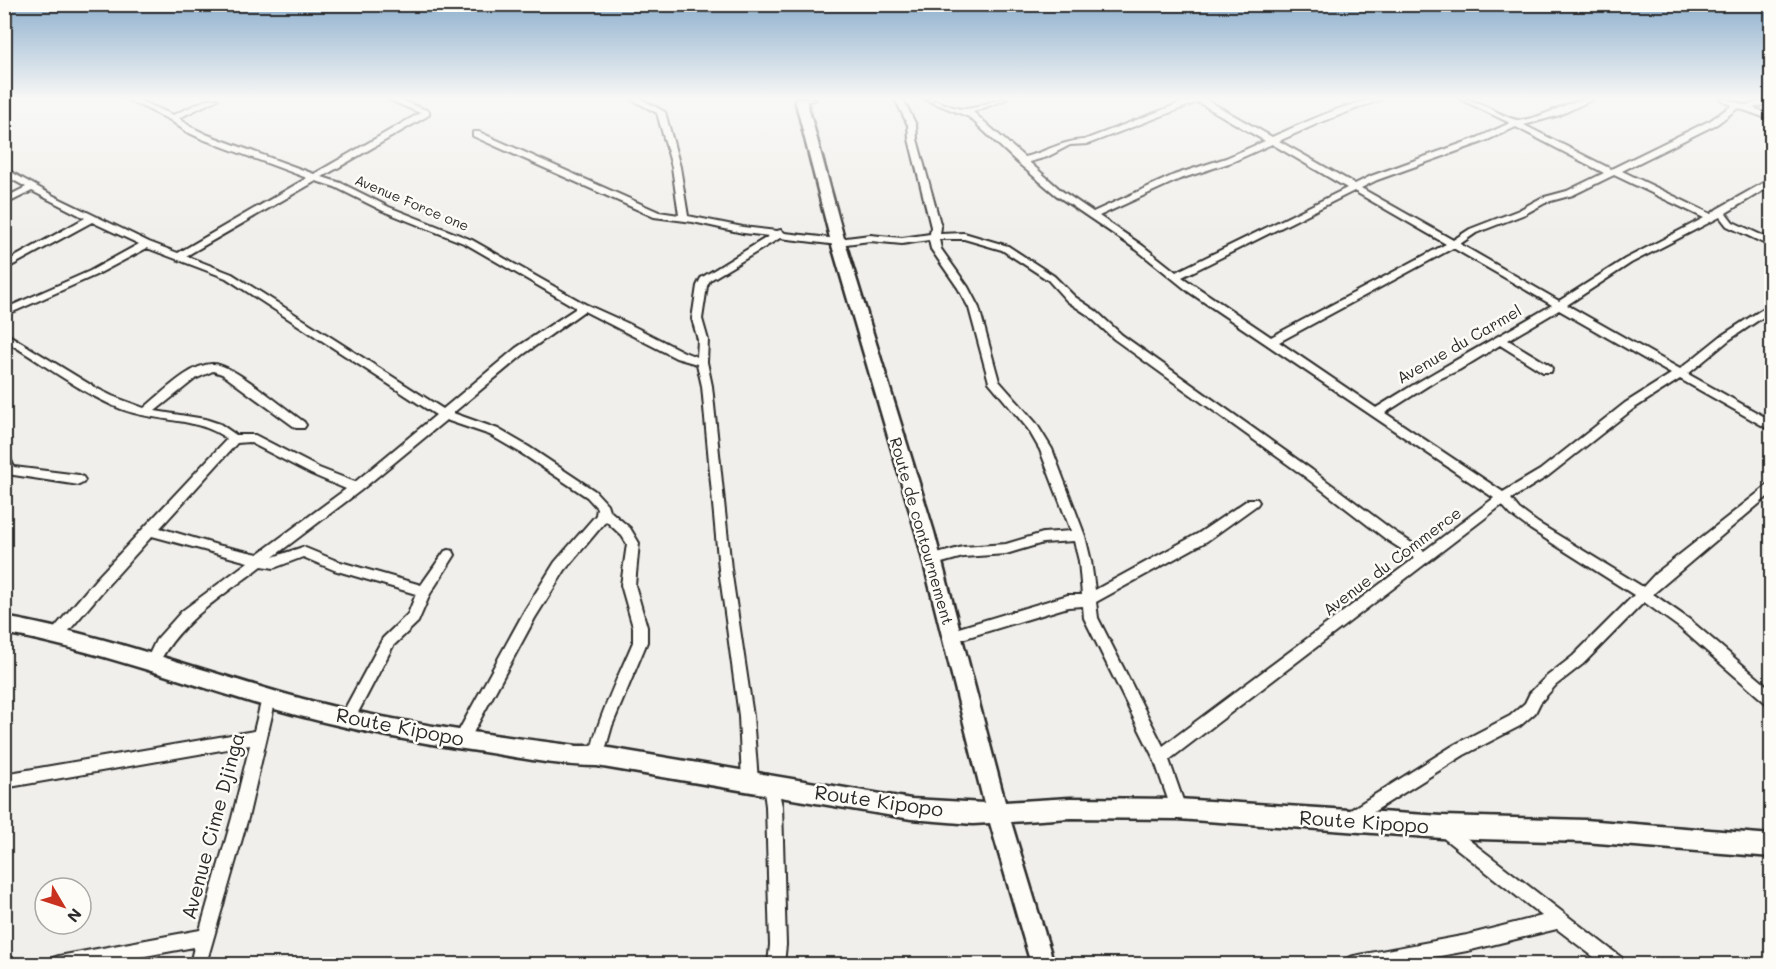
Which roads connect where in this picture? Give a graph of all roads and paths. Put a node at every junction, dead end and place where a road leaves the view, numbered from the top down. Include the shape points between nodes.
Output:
1 (224, 144) edge
2 (372, 144) edge
3 (498, 144) edge
4 (670, 144) edge
5 (815, 144) edge
6 (914, 144) edge
7 (1004, 144) edge
8 (1066, 144) edge
9 (1263, 144) edge
10 (1278, 144) edge
11 (1467, 144) edge
12 (1558, 144) edge
13 (1669, 144) edge
14 (1021, 161) junction
15 (4, 171) edge
16 (1613, 172) junction
17 (314, 178) junction
18 (1772, 181) edge
19 (33, 187) junction
20 (1354, 188) junction
21 (4, 202) edge
22 (1720, 211) junction
23 (1091, 216) junction
24 (92, 218) junction
25 (684, 218) junction
26 (1711, 219) junction
27 (1730, 224) junction
28 (781, 233) junction
29 (934, 237) junction
30 (838, 242) junction
31 (146, 244) junction
32 (1452, 244) junction
33 (1772, 244) edge
34 (179, 256) junction
35 (4, 267) edge
36 (1176, 276) junction
37 (581, 306) junction
38 (1558, 306) junction
39 (1772, 306) edge
40 (4, 313) edge
41 (4, 335) edge
42 (1500, 339) junction
43 (1271, 342) junction
44 (702, 362) junction
45 (1547, 369) dead end
46 (1678, 375) junction
47 (1378, 412) junction
48 (145, 413) junction
49 (442, 414) junction
50 (300, 425) dead end
51 (1772, 427) edge
52 (234, 438) junction
53 (4, 457) edge
54 (79, 480) dead end
55 (1772, 486) edge
56 (356, 488) junction
57 (1503, 498) junction
58 (1253, 502) dead end
59 (603, 512) junction
60 (150, 530) junction
61 (1079, 536) junction
62 (449, 555) dead end
63 (1425, 558) junction
64 (262, 560) junction
65 (931, 561) junction
66 (424, 591) junction
67 (1643, 594) junction
68 (1088, 600) junction
69 (4, 625) edge
70 (57, 635) junction
71 (952, 636) junction
72 (153, 661) junction
73 (269, 698) junction
74 (1772, 699) edge
75 (347, 719) junction
76 (259, 737) junction
77 (462, 739) junction
78 (597, 756) junction
79 (1161, 757) junction
80 (4, 781) edge
81 (750, 781) junction
82 (771, 784) junction
83 (1178, 809) junction
84 (997, 812) junction
85 (1348, 819) junction
86 (1442, 827) junction
87 (1772, 846) edge
88 (1558, 920) junction
89 (206, 937) junction
90 (59, 964) edge
91 (198, 964) edge
92 (776, 964) edge
93 (1042, 964) edge
94 (1354, 964) edge
95 (1616, 964) edge

1 - 17 street, Avenue Force one
2 - 17 street
3 - 25 street via 645,211
4 - 25 street
5 - 30 main road, Route de contournement
6 - 29 street via 936,227
7 - 14 street
8 - 14 street
9 - 23 street
10 - 20 street
11 - 20 street
12 - 16 street
13 - 16 street
14 - 23 street
15 - 19 street
16 - 26 street
16 - 32 street via 1473,231
17 - 34 street
17 - 37 street, Avenue Force one via 469,242
18 - 22 street, Avenue du Carmel
19 - 21 street
19 - 24 street
20 - 32 street
20 - 36 street
22 - 26 street, Avenue du Carmel
22 - 27 street
23 - 36 street
24 - 31 street
24 - 35 street
25 - 28 street
26 - 27 street
26 - 38 street, Avenue du Carmel via 1640,255
27 - 33 street
28 - 30 street
28 - 44 street via 703,282 697,319 704,340
29 - 30 street via 902,241 870,237
29 - 61 street via 939,256 974,308 996,387 1042,440
29 - 63 street via 979,238 1012,252 1052,278 1118,337
30 - 65 main road, Route de contournement
31 - 34 street
31 - 40 street via 102,269
32 - 38 street
32 - 43 street
34 - 49 street via 229,276
36 - 43 street
37 - 44 street, Avenue Force one
37 - 49 street
38 - 42 street, Avenue du Carmel
38 - 46 street
39 - 46 street, Avenue du Commerce
41 - 48 street via 92,389
42 - 45 street
42 - 47 street, Avenue du Carmel
43 - 47 street
44 - 81 street via 746,716
46 - 51 street
46 - 57 street, Avenue du Commerce via 1594,431 1544,473
47 - 57 street
48 - 50 street via 191,376 213,367 226,371
48 - 52 street via 203,424
49 - 56 street
49 - 59 street via 494,432 525,450 591,494
52 - 56 street via 251,438
52 - 60 street
53 - 54 street via 11,471
55 - 67 street
56 - 64 street
57 - 63 street, Avenue du Commerce
57 - 67 street via 1534,526
58 - 68 street via 1203,537
59 - 77 street via 548,585
59 - 78 street via 626,531 633,543 628,585 640,627 640,642 605,726
60 - 64 street
60 - 70 street
61 - 65 street via 1043,538 1006,549 963,552
61 - 68 street
62 - 66 street
63 - 79 street, Avenue du Commerce
64 - 66 street via 279,563 303,552
64 - 72 street via 187,615 161,644
65 - 71 main road, Route de contournement
66 - 75 street via 410,623 388,642
67 - 74 street via 1685,624
67 - 85 street via 1578,660 1551,681 1515,721 1459,750
68 - 71 street via 1068,601
68 - 79 street via 1091,618
69 - 70 main road, Route Kipopo
70 - 72 main road, Route Kipopo
71 - 84 main road, Route de contournement
72 - 73 main road, Route Kipopo
73 - 75 main road, Route Kipopo
73 - 76 street, Avenue Cime Djinga
75 - 77 main road, Route Kipopo
76 - 80 street
76 - 89 street, Avenue Cime Djinga
77 - 78 main road, Route Kipopo
78 - 81 main road, Route Kipopo
79 - 83 street
81 - 82 main road, Route Kipopo
82 - 84 main road, Route Kipopo via 911,809
82 - 92 street
83 - 84 main road, Route Kipopo via 1040,808
83 - 85 main road, Route Kipopo
84 - 93 main road, Route de contournement
85 - 86 main road, Route Kipopo
86 - 87 main road, Route Kipopo via 1585,831
86 - 88 street
88 - 94 street via 1467,943
88 - 95 street
89 - 90 street
89 - 91 street, Avenue Cime Djinga

